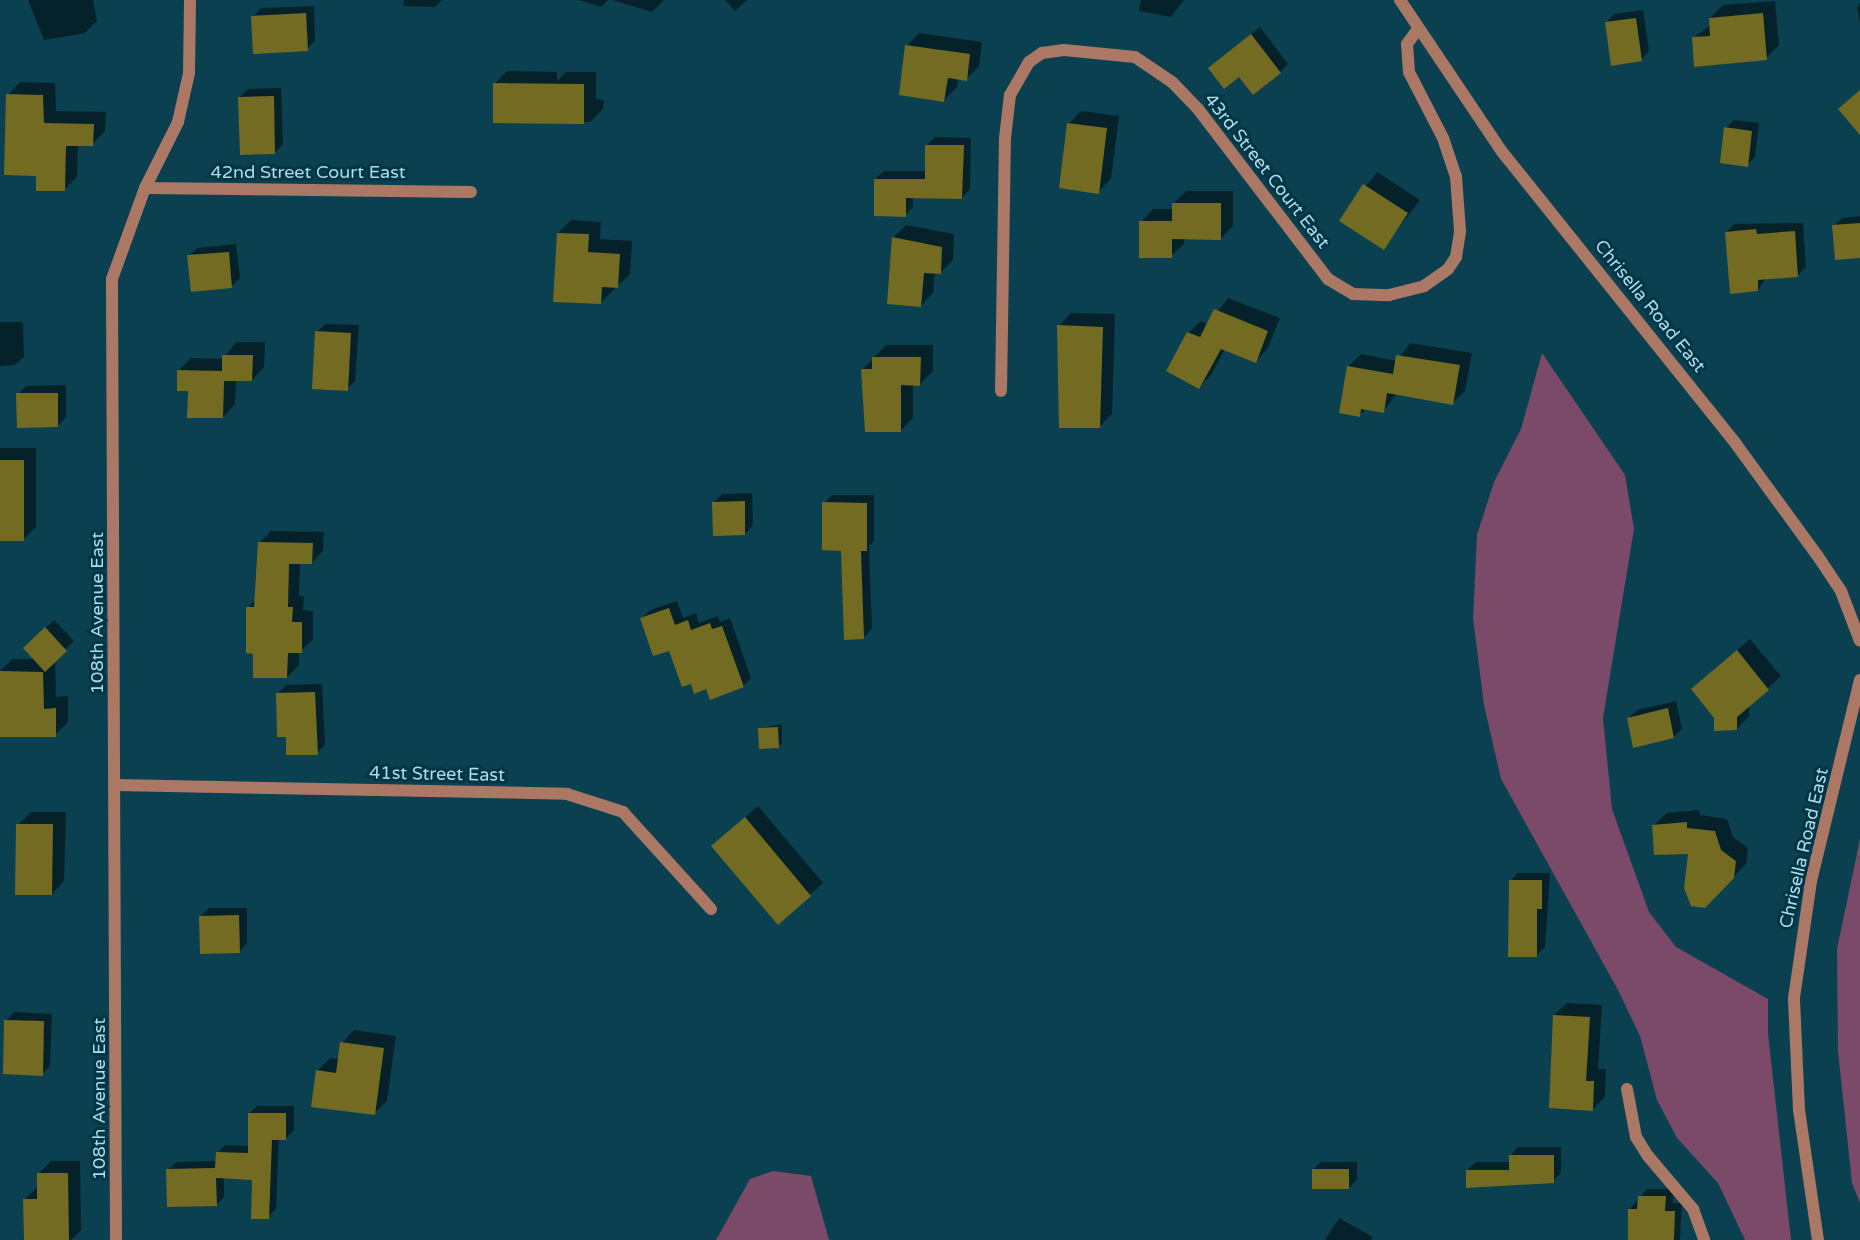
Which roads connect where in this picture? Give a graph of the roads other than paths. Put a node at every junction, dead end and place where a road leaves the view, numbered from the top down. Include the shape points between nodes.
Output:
1 (190, 0) edge
2 (1400, 0) edge
3 (1418, 29) junction
4 (145, 188) junction
5 (471, 192) dead end
6 (1001, 391) dead end
7 (1860, 641) edge
8 (1860, 680) edge
9 (116, 785) junction
10 (711, 909) dead end
11 (1627, 1089) dead end
12 (116, 1240) edge
13 (1704, 1240) edge
14 (1818, 1240) edge

1 - 4 street, 108th Avenue East via 189,73 178,122
2 - 3 street, Chrisella Road East
3 - 6 street, 43rd Street Court East via 1407,44 1408,72 1443,138 1456,177 1460,231 1456,257 1437,278 1389,295 1353,294 1328,279 1205,117 1172,82 1135,57 1064,50 1042,53 1029,62 1010,95 1005,138
3 - 7 street, Chrisella Road East via 1503,153 1736,444 1817,555 1841,591
4 - 5 street, 42nd Street Court East
4 - 9 street, 108th Avenue East via 112,279
8 - 14 street, Chrisella Road East via 1811,881 1794,998 1799,1110
9 - 10 street, 41st Street East via 567,794 623,812
9 - 12 street, 108th Avenue East
11 - 13 street via 1636,1137 1693,1209

